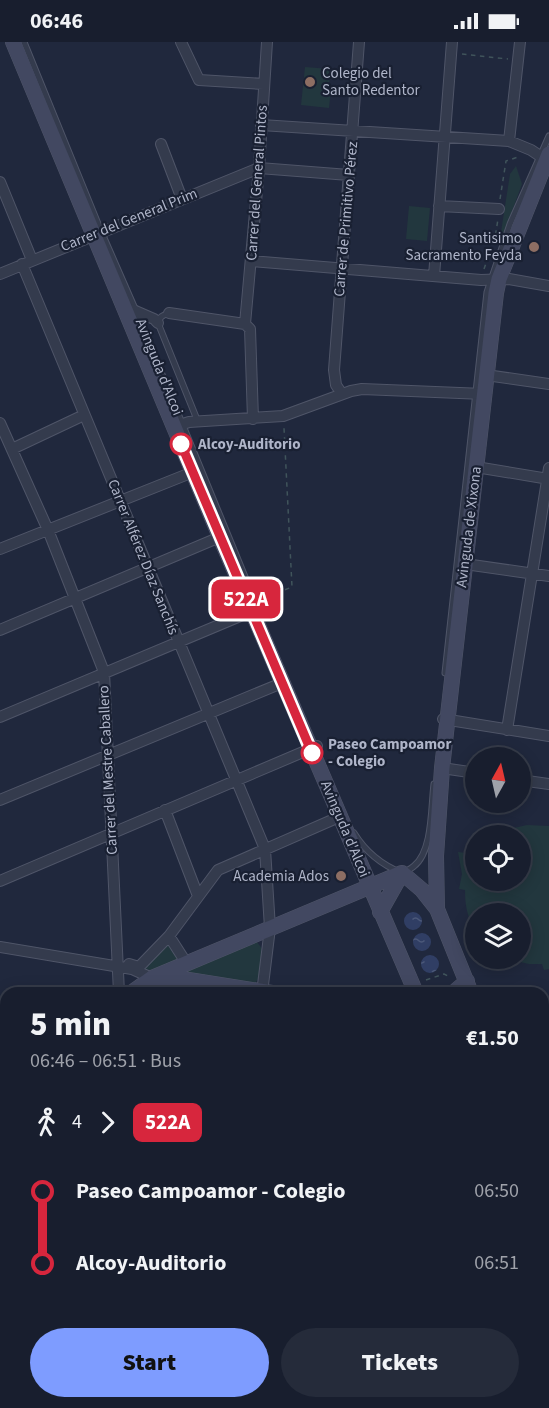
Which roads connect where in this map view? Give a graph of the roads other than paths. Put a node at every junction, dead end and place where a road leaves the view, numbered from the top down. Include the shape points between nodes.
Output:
1 (13, 42) edge
2 (24, 42) edge
3 (181, 42) edge
4 (267, 42) edge
5 (359, 42) edge
6 (520, 42) edge
7 (452, 47) edge
8 (264, 84) junction
9 (261, 125) junction
10 (353, 130) junction
11 (445, 136) junction
12 (549, 136) edge
13 (509, 141) junction
14 (161, 144) dead end
15 (545, 157) edge
16 (259, 168) junction
17 (350, 175) junction
18 (0, 182) edge
19 (182, 199) junction
20 (439, 206) junction
21 (499, 209) dead end
22 (98, 233) junction
23 (251, 261) junction
24 (27, 262) junction
25 (342, 268) junction
26 (0, 274) edge
27 (434, 276) junction
28 (494, 279) junction
29 (549, 286) edge
30 (130, 309) junction
31 (169, 313) joint
32 (158, 323) junction
33 (245, 324) junction
34 (486, 375) junction
35 (549, 384) edge
36 (479, 393) junction
37 (342, 394) junction
38 (84, 415) junction
39 (253, 419) junction
40 (198, 422) junction
41 (0, 423) edge
42 (178, 425) junction
43 (12, 449) junction
44 (476, 467) junction
45 (193, 472) junction
46 (548, 475) edge
47 (120, 501) junction
48 (48, 530) junction
49 (220, 537) junction
50 (0, 549) edge
51 (465, 564) junction
52 (148, 569) junction
53 (532, 573) junction
54 (549, 576) edge
55 (252, 593) road end
56 (77, 599) junction
57 (255, 606) junction
58 (0, 630) edge
59 (178, 641) junction
60 (104, 672) junction
61 (282, 683) junction
62 (444, 685) dead end
63 (443, 696) dead end
64 (208, 714) junction
65 (0, 717) edge
66 (444, 719) junction
67 (507, 730) junction
68 (549, 736) edge
69 (314, 747) junction
70 (108, 754) junction
71 (442, 768) junction
72 (465, 771) edge
73 (236, 780) junction
74 (531, 782) edge
75 (549, 784) edge
76 (0, 800) edge
77 (165, 810) junction
78 (339, 817) junction
79 (112, 832) junction
80 (265, 849) junction
81 (398, 879) junction
82 (0, 881) edge
83 (369, 887) junction
84 (198, 896) junction
85 (437, 909) junction
86 (380, 912) junction
87 (270, 928) junction
88 (169, 936) junction
89 (0, 947) edge
90 (118, 963) junction
91 (187, 964) junction
92 (132, 968) junction
93 (152, 978) junction
94 (119, 987) edge
95 (139, 987) edge
96 (156, 987) edge
97 (200, 987) edge
98 (265, 987) edge
99 (415, 987) edge
100 (461, 987) edge

1 - 22 main road, Avinguda d'Alcoi
2 - 22 lane, Avinguda d'Alcoi
3 - 8 street via 199,80
4 - 8 street, Carrer del General Pintos
5 - 10 street, Carrer de Primitivo Pérez
6 - 13 street
7 - 11 street
8 - 9 street, Carrer del General Pintos
9 - 10 street
9 - 16 street, Carrer del General Pintos
10 - 11 street
10 - 17 street, Carrer de Primitivo Pérez
11 - 13 street
11 - 20 street
12 - 15 lane, Avinguda de Xixona
13 - 15 street
14 - 19 street
15 - 28 main road, Avinguda de Xixona
16 - 17 street
16 - 19 street, Carrer del General Prim
16 - 23 street, Carrer del General Pintos
17 - 25 street, Carrer de Primitivo Pérez
18 - 24 street, Carrer Alférez Díaz Sanchís
19 - 22 street, Carrer del General Prim
20 - 21 street
20 - 27 street
22 - 24 street, Carrer del General Prim
22 - 30 main road, Avinguda d'Alcoi
23 - 25 street
23 - 33 street, Carrer del General Pintos
24 - 26 street, Carrer del General Prim
24 - 38 street, Carrer Alférez Díaz Sanchís
25 - 27 street
25 - 37 street, Carrer de Primitivo Pérez via 334,370
27 - 28 street
28 - 29 street
28 - 34 main road, Avinguda de Xixona
28 - 36 lane, Avinguda de Xixona
30 - 32 street
30 - 42 main road, Avinguda d'Alcoi
31 - 32 lane
31 - 33 street
32 - 40 lane
33 - 39 street, Carrer del General Pintos via 250,329
34 - 35 street
34 - 36 main road, Avinguda de Xixona
36 - 37 street via 362,389
36 - 44 main road, Avinguda de Xixona
36 - 62 lane, Avinguda de Xixona
37 - 39 street via 283,416
38 - 43 street
38 - 47 street, Carrer Alférez Díaz Sanchís
39 - 40 street
40 - 42 street
41 - 43 street, Carrer del Mestre Caballero
42 - 45 main road, Avinguda d'Alcoi
42 - 55 lane, Avinguda d'Alcoi
43 - 48 street, Carrer del Mestre Caballero
44 - 46 street
44 - 51 main road, Avinguda de Xixona
45 - 47 street
45 - 49 main road, Avinguda d'Alcoi
46 - 53 street
47 - 48 street
47 - 52 street, Carrer Alférez Díaz Sanchís
48 - 50 street
48 - 56 street, Carrer del Mestre Caballero
49 - 52 street
49 - 57 main road, Avinguda d'Alcoi
51 - 53 street
51 - 66 main road, Avinguda de Xixona
52 - 56 street
52 - 59 street, Carrer Alférez Díaz Sanchís
53 - 54 street
53 - 67 street
56 - 58 street
56 - 60 street, Carrer del Mestre Caballero
57 - 59 street
57 - 61 main road, Avinguda d'Alcoi
57 - 69 lane, Avinguda d'Alcoi
59 - 60 street
59 - 64 street, Carrer Alférez Díaz Sanchís
60 - 65 street
60 - 70 street, Carrer del Mestre Caballero
61 - 64 street
61 - 69 main road, Avinguda d'Alcoi
63 - 66 lane, Avinguda de Xixona
64 - 70 street
64 - 73 street, Carrer Alférez Díaz Sanchís
66 - 67 street
66 - 71 main road, Avinguda de Xixona
66 - 81 lane, Avinguda de Xixona via 428,842 420,860
67 - 68 street
69 - 73 street
69 - 78 main road, Avinguda d'Alcoi
69 - 81 lane, Avinguda d'Alcoi via 360,842
70 - 76 street
70 - 79 street, Carrer del Mestre Caballero
71 - 72 street
71 - 85 main road, Avinguda de Xixona
73 - 77 street
73 - 80 street, Carrer Alférez Díaz Sanchís
74 - 75 street
77 - 79 street
77 - 84 street
78 - 80 street
78 - 83 main road, Avinguda d'Alcoi
79 - 82 street
79 - 90 street, Carrer del Mestre Caballero
80 - 84 street via 218,870
80 - 87 street, Carrer Alférez Díaz Sanchís
81 - 83 main road
81 - 85 main road via 422,890
81 - 86 main road
83 - 86 main road, Avinguda d'Alcoi
83 - 87 main road
84 - 88 street
85 - 100 main road
86 - 99 main road, Avinguda d'Alcoi
87 - 91 main road
87 - 98 street, Carrer Alférez Díaz Sanchís
88 - 91 street
88 - 92 street via 140,967
89 - 90 street
90 - 92 street
90 - 94 street, Carrer del Mestre Caballero
91 - 93 main road
92 - 93 street
93 - 95 main road
96 - 97 main road via 176,978

